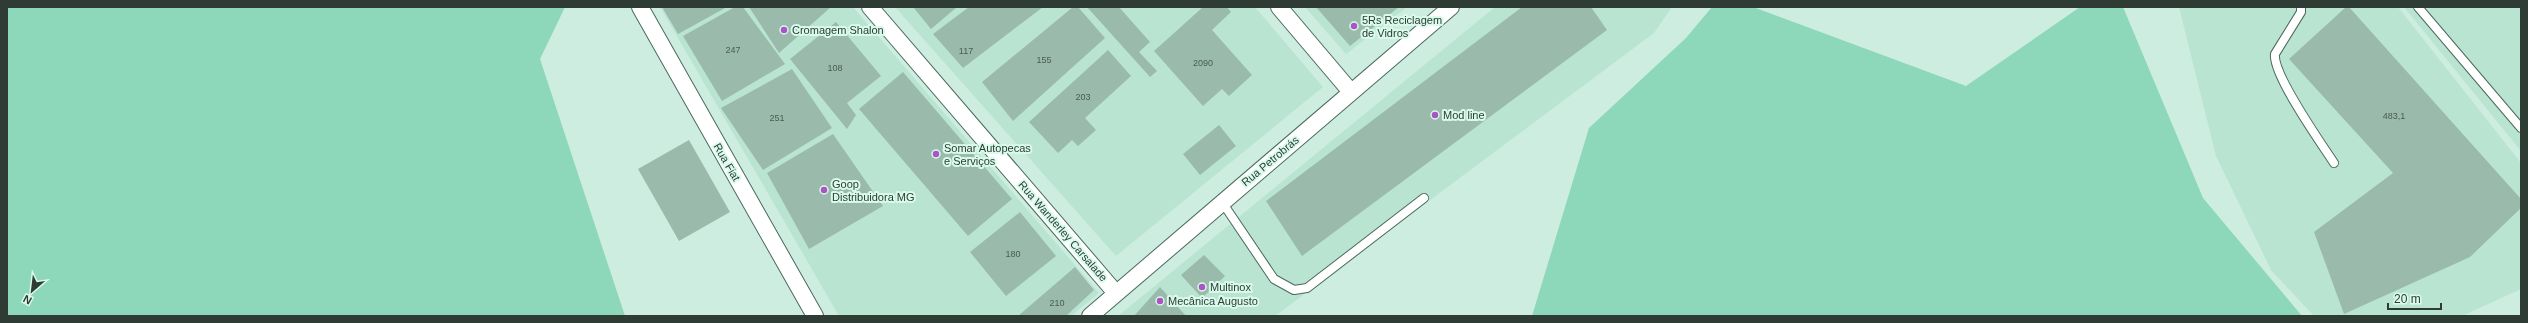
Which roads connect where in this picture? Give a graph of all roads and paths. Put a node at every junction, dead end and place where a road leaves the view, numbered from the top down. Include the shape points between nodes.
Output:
1 (640, 7) edge
2 (870, 7) edge
3 (1279, 7) edge
4 (1451, 7) edge
5 (2301, 7) edge
6 (2418, 7) edge
7 (1351, 92) junction
8 (2521, 128) edge
9 (2334, 163) dead end
10 (1424, 198) dead end
11 (1222, 202) junction
12 (1115, 292) junction
13 (815, 316) edge
14 (1090, 316) edge

1 - 13 street, Rua Fiat
2 - 12 street, Rua Wanderley Carsalade
3 - 7 street
4 - 7 street, Rua Petrobrás
5 - 9 lane via 2301,12 2275,54 2274,60 2283,81
6 - 8 lane
7 - 11 street, Rua Petrobrás
10 - 11 lane via 1307,288 1294,290 1274,279
11 - 12 street, Rua Petrobrás
12 - 14 street, Rua Petrobrás

